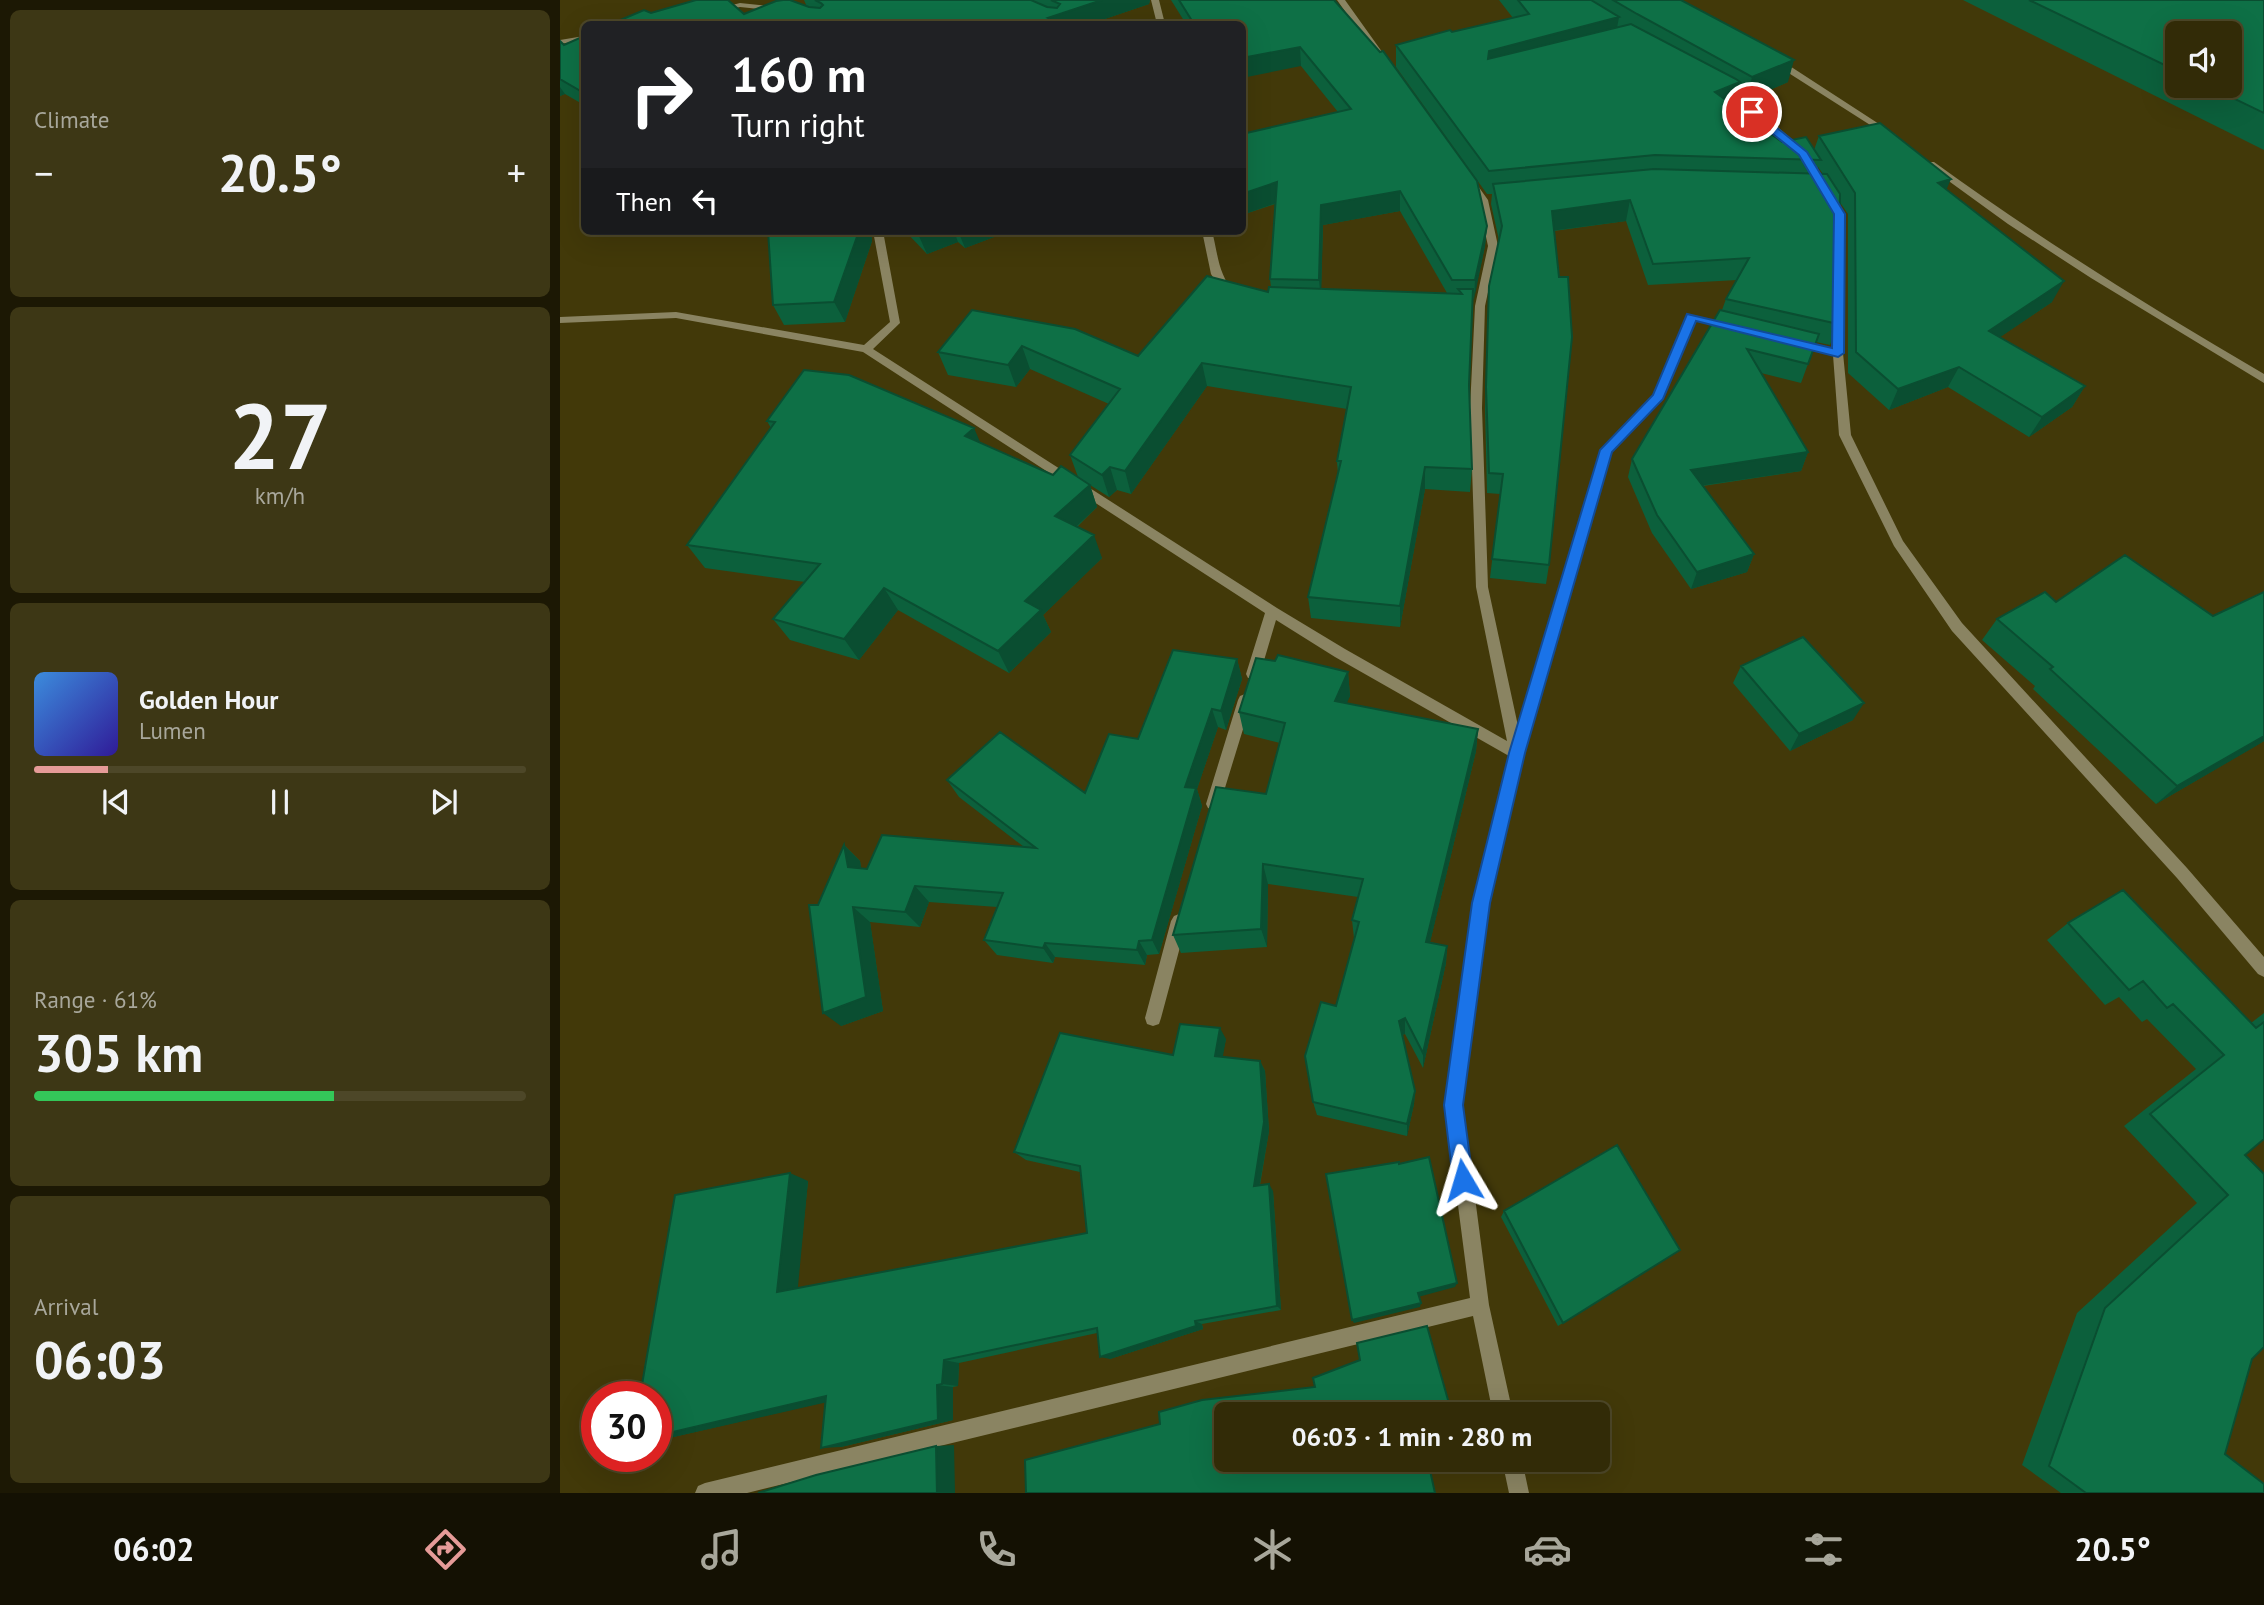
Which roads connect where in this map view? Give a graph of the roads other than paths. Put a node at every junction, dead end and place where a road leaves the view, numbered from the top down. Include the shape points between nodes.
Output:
1 (790, 0) edge
2 (1155, 0) edge
3 (1341, 0) edge
4 (767, 8) junction
5 (714, 10) edge
6 (788, 10) edge
7 (1160, 21) edge
8 (564, 42) edge
9 (581, 48) edge
10 (1771, 58) edge
11 (1390, 69) edge
12 (1711, 86) edge
13 (1899, 140) edge
14 (1920, 156) edge
15 (1810, 166) edge
16 (1459, 167) edge
17 (1824, 189) edge
18 (879, 235) edge
19 (1209, 235) edge
20 (1838, 269) edge
21 (1838, 293) edge
22 (1237, 297) edge
23 (560, 320) edge
24 (1745, 330) edge
25 (1785, 340) edge
26 (866, 349) junction
27 (1838, 353) junction
28 (2264, 379) edge
29 (1272, 611) junction
30 (1517, 753) junction
31 (1210, 814) edge
32 (1184, 902) edge
33 (2264, 968) edge
34 (1153, 1018) dead end
35 (1480, 1305) junction
36 (1500, 1402) edge
37 (1515, 1472) edge
38 (705, 1493) edge
39 (1519, 1493) edge

1 - 4 street
2 - 7 street
3 - 11 street
4 - 5 street via 740,5
4 - 6 street
8 - 9 street
10 - 13 street
12 - 15 street via 1744,106 1803,154
14 - 28 street via 1994,211
16 - 30 street via 1490,199 1493,246 1474,306 1482,587
17 - 20 street via 1840,214
18 - 26 street via 895,323
19 - 22 street via 1223,289
21 - 27 street
23 - 26 street via 676,315
24 - 30 street via 1692,317 1659,396 1606,450
25 - 27 street
26 - 29 street
27 - 33 street via 1845,435 1905,553 1957,626
29 - 30 street
29 - 31 street
30 - 35 street via 1481,903 1454,1105
32 - 34 street
35 - 36 street
35 - 38 street
37 - 39 street

